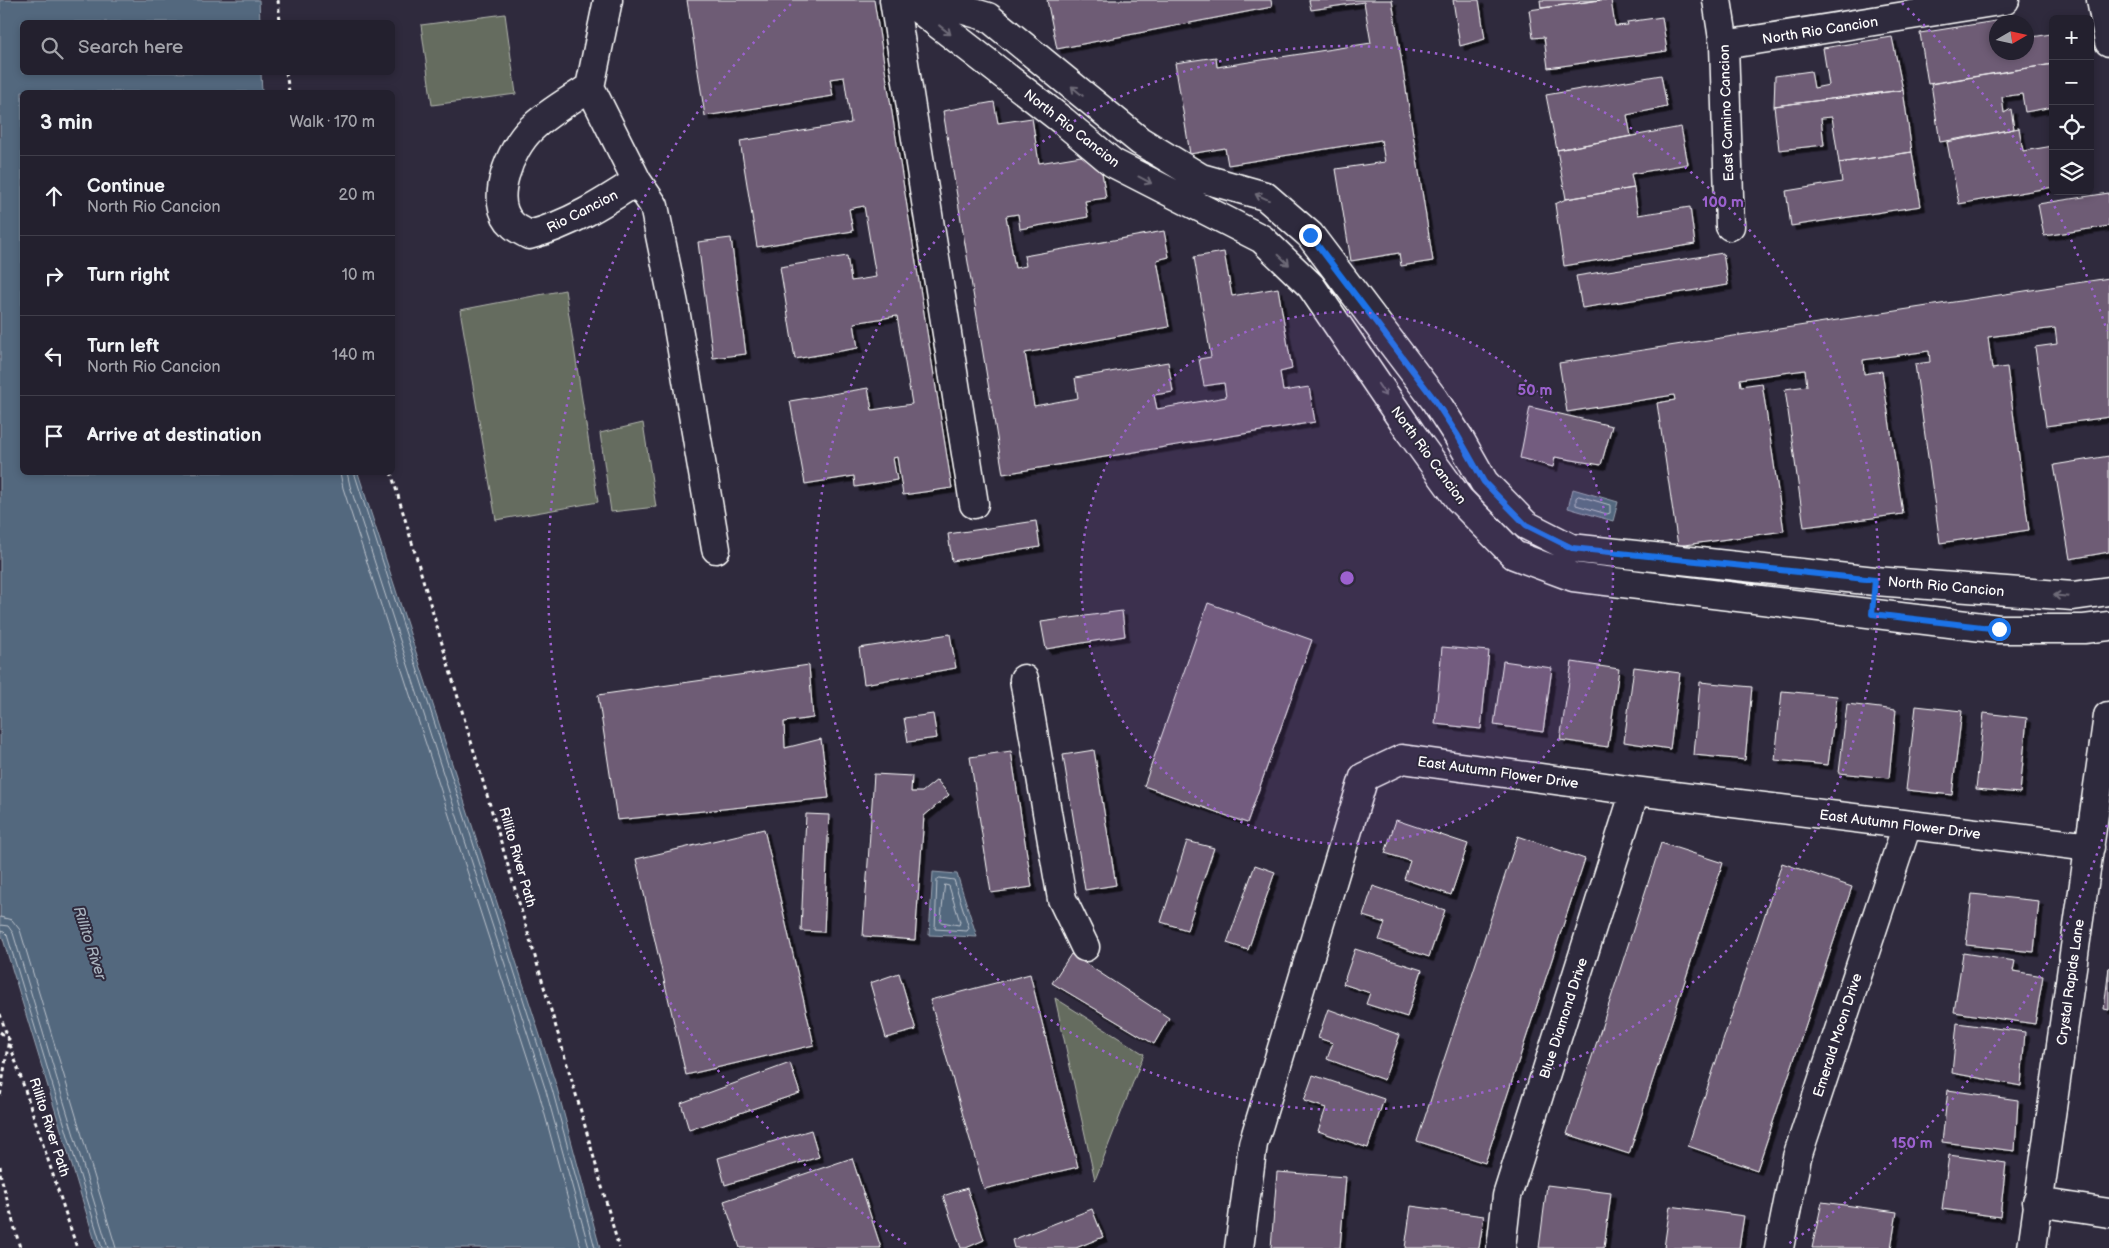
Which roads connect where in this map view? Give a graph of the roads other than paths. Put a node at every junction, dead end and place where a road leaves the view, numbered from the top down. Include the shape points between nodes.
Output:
1 (608, 0) edge
2 (894, 0) edge
3 (907, 0) edge
4 (930, 0) edge
5 (1716, 0) edge
6 (2006, 0) edge
7 (2101, 0) edge
8 (2109, 42) edge
9 (1724, 45) junction
10 (590, 87) junction
11 (1098, 108) junction
12 (1076, 133) junction
13 (637, 181) junction
14 (1730, 226) dead end
15 (974, 504) dead end
16 (716, 549) dead end
17 (1875, 580) junction
18 (2109, 591) edge
19 (1872, 614) junction
20 (2109, 626) edge
21 (1024, 679) dead end
22 (2108, 716) edge
23 (1635, 791) junction
24 (1907, 825) junction
25 (2090, 847) junction
26 (1085, 947) dead end
27 (2037, 1202) junction
28 (2109, 1213) edge
29 (1239, 1248) edge
30 (1501, 1248) edge
31 (1779, 1248) edge
32 (2032, 1248) edge

1 - 10 street
2 - 15 street
3 -> 12 street, North Rio Cancion
11 -> 4 street, North Rio Cancion via 988,17
5 - 9 street, East Camino Cancion
6 - 9 street, North Rio Cancion
7 - 8 street
9 - 14 street, East Camino Cancion
10 - 13 street
10 - 13 street, Rio Cancion via 531,128 520,142 507,165 502,188 503,208 512,225 529,235 552,230
11 - 12 street
17 -> 11 street, North Rio Cancion via 1572,548 1526,525 1484,482 1434,399 1310,235 1265,196 1201,178 1140,140
12 -> 19 street, North Rio Cancion via 1113,163 1262,239 1310,286 1459,499 1514,555 1573,577
13 - 16 street via 654,206
18 -> 17 street, North Rio Cancion via 2073,596
17 - 19 street
19 - 20 street, North Rio Cancion via 1999,629
21 - 26 street via 1062,899
22 - 25 street, Crystal Rapids Lane
23 - 24 street, East Autumn Flower Drive
23 - 29 street, East Autumn Flower Drive via 1402,759 1364,777 1253,1144
23 - 30 street, Blue Diamond Drive via 1507,1196
24 - 25 street, East Autumn Flower Drive
24 - 31 street, Emerald Moon Drive via 1797,1157
25 - 27 street, Crystal Rapids Lane
27 - 28 street
27 - 32 street, Crystal Rapids Lane

